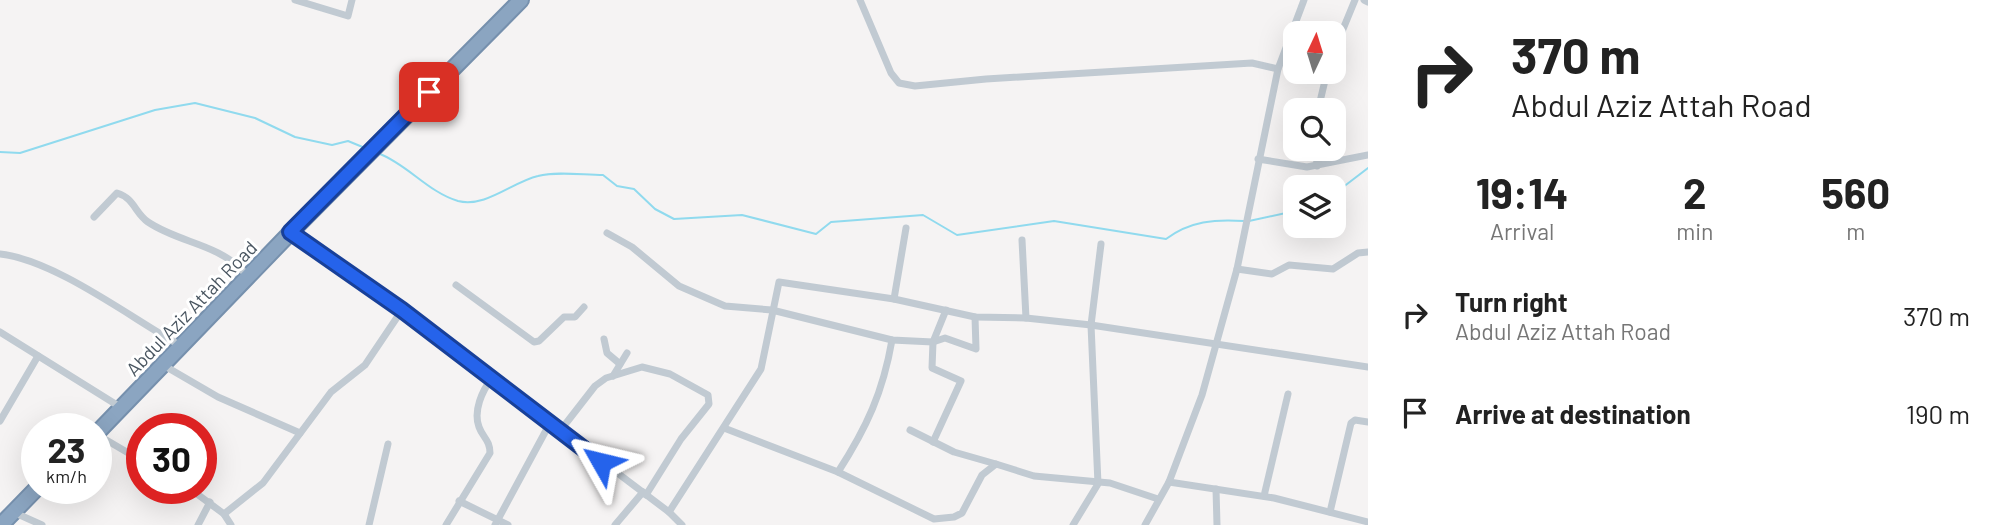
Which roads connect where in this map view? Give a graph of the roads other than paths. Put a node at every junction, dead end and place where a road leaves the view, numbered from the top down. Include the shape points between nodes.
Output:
1 (295, 0) edge
2 (352, 0) edge
3 (508, 0) edge
4 (521, 0) edge
5 (860, 0) edge
6 (1304, 0) edge
7 (1355, 0) edge
8 (1346, 22) edge
9 (1278, 69) junction
10 (369, 149) junction
11 (1368, 155) edge
12 (1258, 159) junction
13 (1317, 161) edge
14 (1317, 166) junction
15 (94, 217) dead end
16 (906, 228) dead end
17 (288, 230) junction
18 (607, 233) dead end
19 (1022, 240) dead end
20 (1101, 244) dead end
21 (1368, 252) edge
22 (0, 254) edge
23 (1237, 269) junction
24 (244, 272) junction
25 (456, 285) dead end
26 (894, 299) junction
27 (584, 307) dead end
28 (402, 310) junction
29 (772, 310) junction
30 (946, 310) junction
31 (975, 317) junction
32 (1026, 318) junction
33 (1091, 325) junction
34 (0, 332) edge
35 (604, 339) dead end
36 (892, 340) junction
37 (933, 342) junction
38 (176, 343) junction
39 (1215, 344) junction
40 (627, 353) dead end
41 (38, 356) junction
42 (620, 363) junction
43 (163, 365) junction
44 (1368, 368) edge
45 (613, 376) junction
46 (492, 378) junction
47 (1288, 394) dead end
48 (117, 405) junction
49 (109, 413) edge
50 (112, 418) edge
51 (0, 421) edge
52 (1368, 422) edge
53 (550, 423) junction
54 (724, 428) junction
55 (910, 430) dead end
56 (560, 431) junction
57 (300, 433) junction
58 (933, 442) junction
59 (388, 444) dead end
60 (996, 464) junction
61 (838, 472) junction
62 (1169, 482) junction
63 (1098, 484) junction
64 (1216, 489) junction
65 (644, 494) junction
66 (1264, 496) junction
67 (1158, 499) junction
68 (459, 500) junction
69 (24, 504) edge
70 (27, 504) edge
71 (209, 504) edge
72 (212, 504) edge
73 (669, 512) junction
74 (1330, 512) junction
75 (224, 514) junction
76 (13, 518) edge
77 (496, 522) edge
78 (932, 522) edge
79 (1368, 522) edge
80 (1, 525) edge
81 (42, 525) edge
82 (198, 525) edge
83 (231, 525) edge
84 (369, 525) edge
85 (446, 525) edge
86 (508, 525) edge
87 (615, 525) edge
88 (682, 525) edge
89 (1073, 525) edge
90 (1145, 525) edge
91 (1217, 525) edge

1 - 2 street via 348,16
3 - 10 highway, Abdul Aziz Attah Road
4 - 10 highway, Abdul Aziz Attah Road
5 - 9 street via 891,73 899,83 915,86 1252,63
6 - 9 street
7 - 8 street
9 - 12 street
10 - 17 highway, Abdul Aziz Attah Road
11 - 14 street
12 - 14 street
12 - 23 street
13 - 14 street
15 - 24 street via 110,198 124,195 146,220 223,253
16 - 26 street
17 - 24 highway, Abdul Aziz Attah Road
17 - 28 street
17 - 43 highway, Abdul Aziz Attah Road
18 - 29 street via 692,293 732,308
19 - 32 street
20 - 33 street
21 - 23 street via 1358,253 1334,269 1289,265 1272,274
22 - 38 street via 21,256 47,268
23 - 39 street
24 - 38 highway, Abdul Aziz Attah Road
25 - 27 street via 528,341 539,341 564,317 575,317
26 - 29 street via 787,281 779,282
26 - 30 street
28 - 46 street
28 - 57 street via 365,365 331,392
29 - 36 street
29 - 54 street via 761,369
30 - 31 street
30 - 37 street
31 - 32 street
31 - 37 street via 976,349 945,338
32 - 33 street
33 - 39 street
33 - 63 street
34 - 41 street
35 - 42 street via 607,353
36 - 37 street
36 - 61 street via 866,430
37 - 58 street via 932,368 961,381
38 - 48 highway, Abdul Aziz Attah Road
39 - 44 street
39 - 62 street
40 - 42 street
41 - 48 street
41 - 51 street
42 - 45 street
43 - 50 highway, Abdul Aziz Attah Road
43 - 57 street via 218,397
45 - 56 street via 594,386
45 - 65 street via 649,368 708,395 709,404
46 - 53 street
46 - 68 street via 480,399 478,418 490,453
47 - 66 street
48 - 49 highway, Abdul Aziz Attah Road
52 - 74 street via 1351,423
53 - 56 street
53 - 77 street
54 - 61 street
54 - 73 street
55 - 58 street
56 - 65 street
57 - 75 street via 262,483
58 - 60 street
59 - 84 street
60 - 63 street via 1034,476
60 - 78 street via 982,475 962,513
61 - 78 street
62 - 64 street
62 - 67 street
63 - 67 street via 1110,483
63 - 89 street
64 - 66 street
64 - 91 street
65 - 73 street
65 - 87 street
66 - 74 street
67 - 90 street
68 - 77 street
68 - 85 street
69 - 76 highway
70 - 76 highway
71 - 82 street
72 - 75 street
73 - 88 street
74 - 79 street
75 - 83 street
76 - 80 highway
76 - 81 street
77 - 86 street

